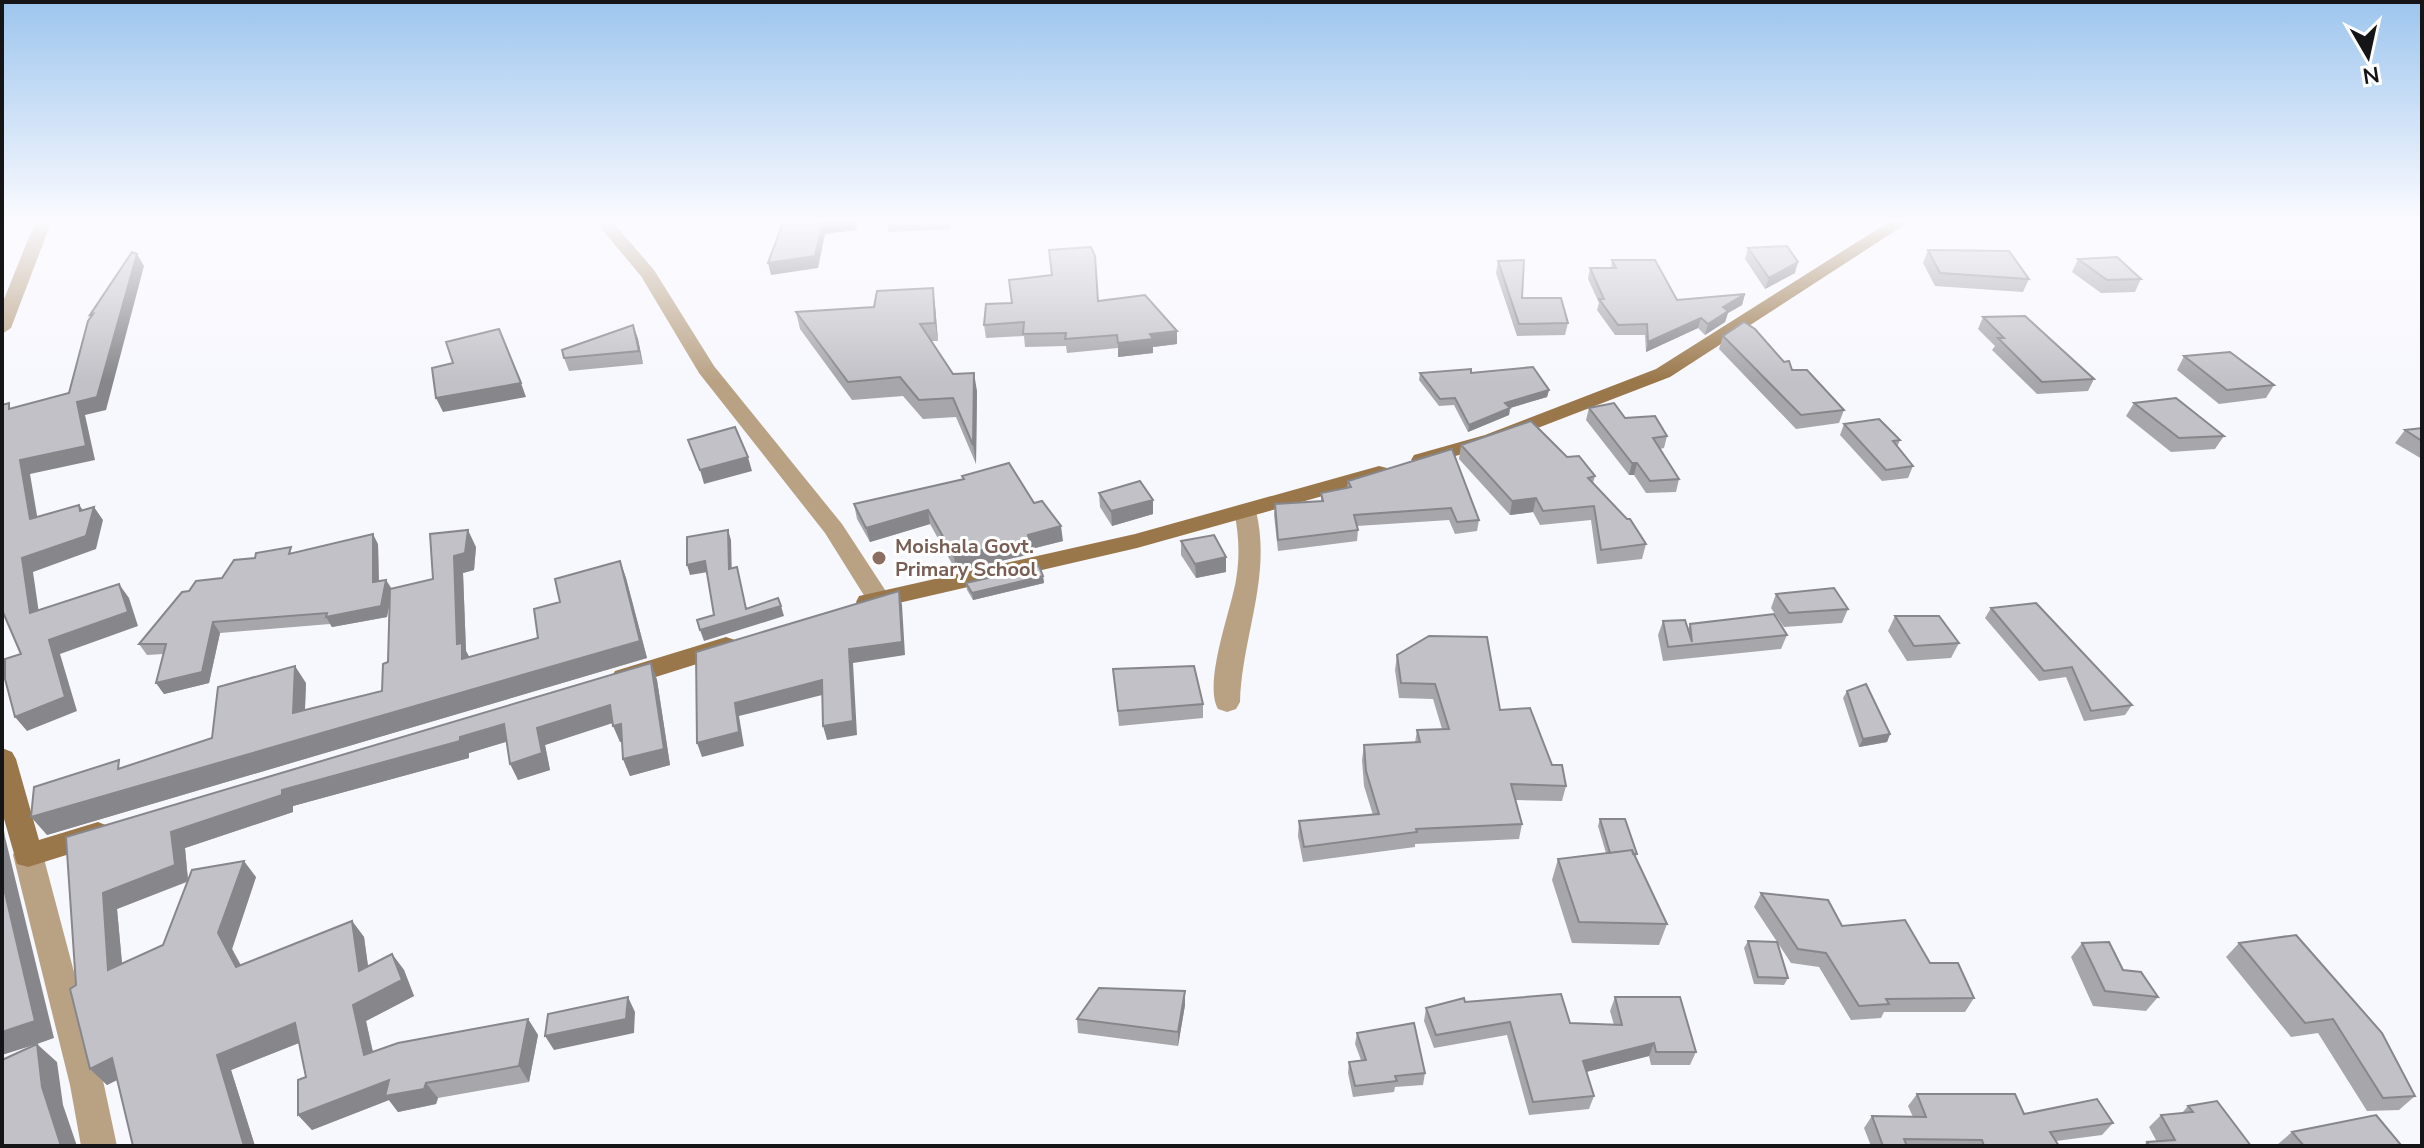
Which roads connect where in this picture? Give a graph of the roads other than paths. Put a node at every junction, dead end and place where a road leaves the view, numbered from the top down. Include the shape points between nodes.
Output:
1 (23, 274) edge
2 (648, 274) edge
3 (1820, 274) edge
4 (2, 328) edge
5 (1245, 511) junction
6 (879, 599) junction
7 (849, 608) edge
8 (742, 641) edge
9 (607, 683) edge
10 (1227, 702) dead end
11 (2, 759) edge
12 (115, 828) edge
13 (28, 855) junction
14 (99, 1146) edge

1 - 4 street
2 - 6 street via 706,369 834,529
3 - 5 street via 1663,373 1492,439
5 - 6 street
5 - 10 street via 1251,549 1229,657
6 - 7 street
8 - 9 street
11 - 13 street
12 - 13 street
13 - 14 street

